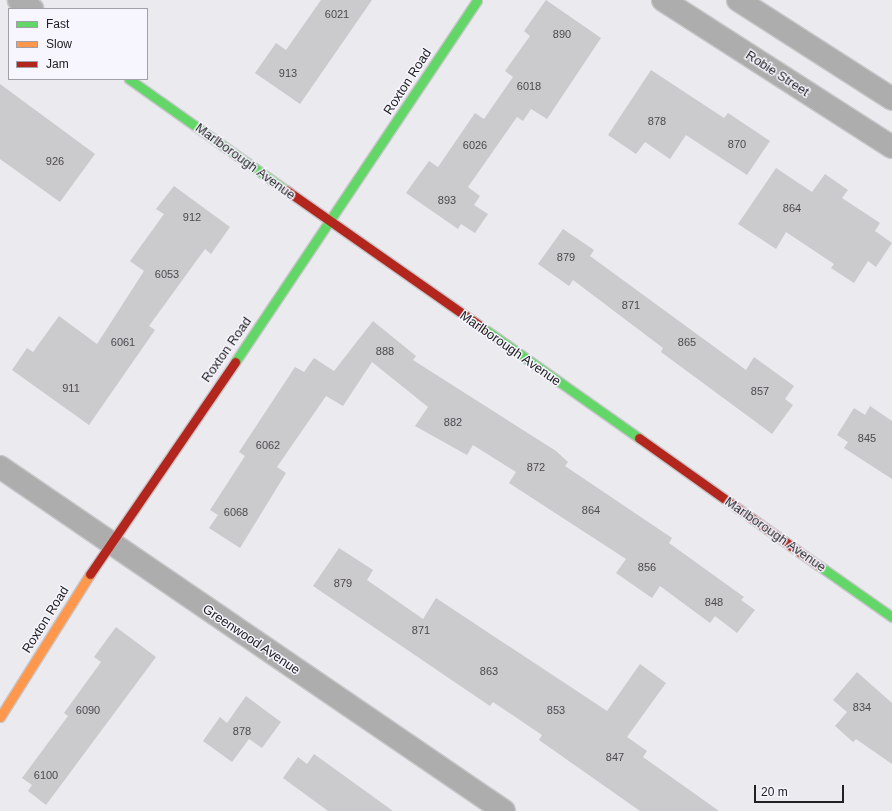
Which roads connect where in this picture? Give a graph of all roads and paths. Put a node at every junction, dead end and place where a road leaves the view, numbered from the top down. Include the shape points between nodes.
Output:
1 (19, 0) edge
2 (477, 0) edge
3 (663, 0) edge
4 (738, 0) edge
5 (31, 8) edge
6 (130, 80) edge
7 (892, 99) edge
8 (892, 147) edge
9 (330, 224) junction
10 (0, 466) edge
11 (109, 544) junction
12 (892, 617) edge
13 (0, 716) edge
14 (504, 811) edge

1 - 5 street
2 - 9 street, Roxton Road
3 - 8 street, Robie Street
4 - 7 street
6 - 9 street, Marlborough Avenue
9 - 11 street, Roxton Road
9 - 12 street, Marlborough Avenue
10 - 11 street, Greenwood Avenue
11 - 13 street, Roxton Road
11 - 14 street, Greenwood Avenue

